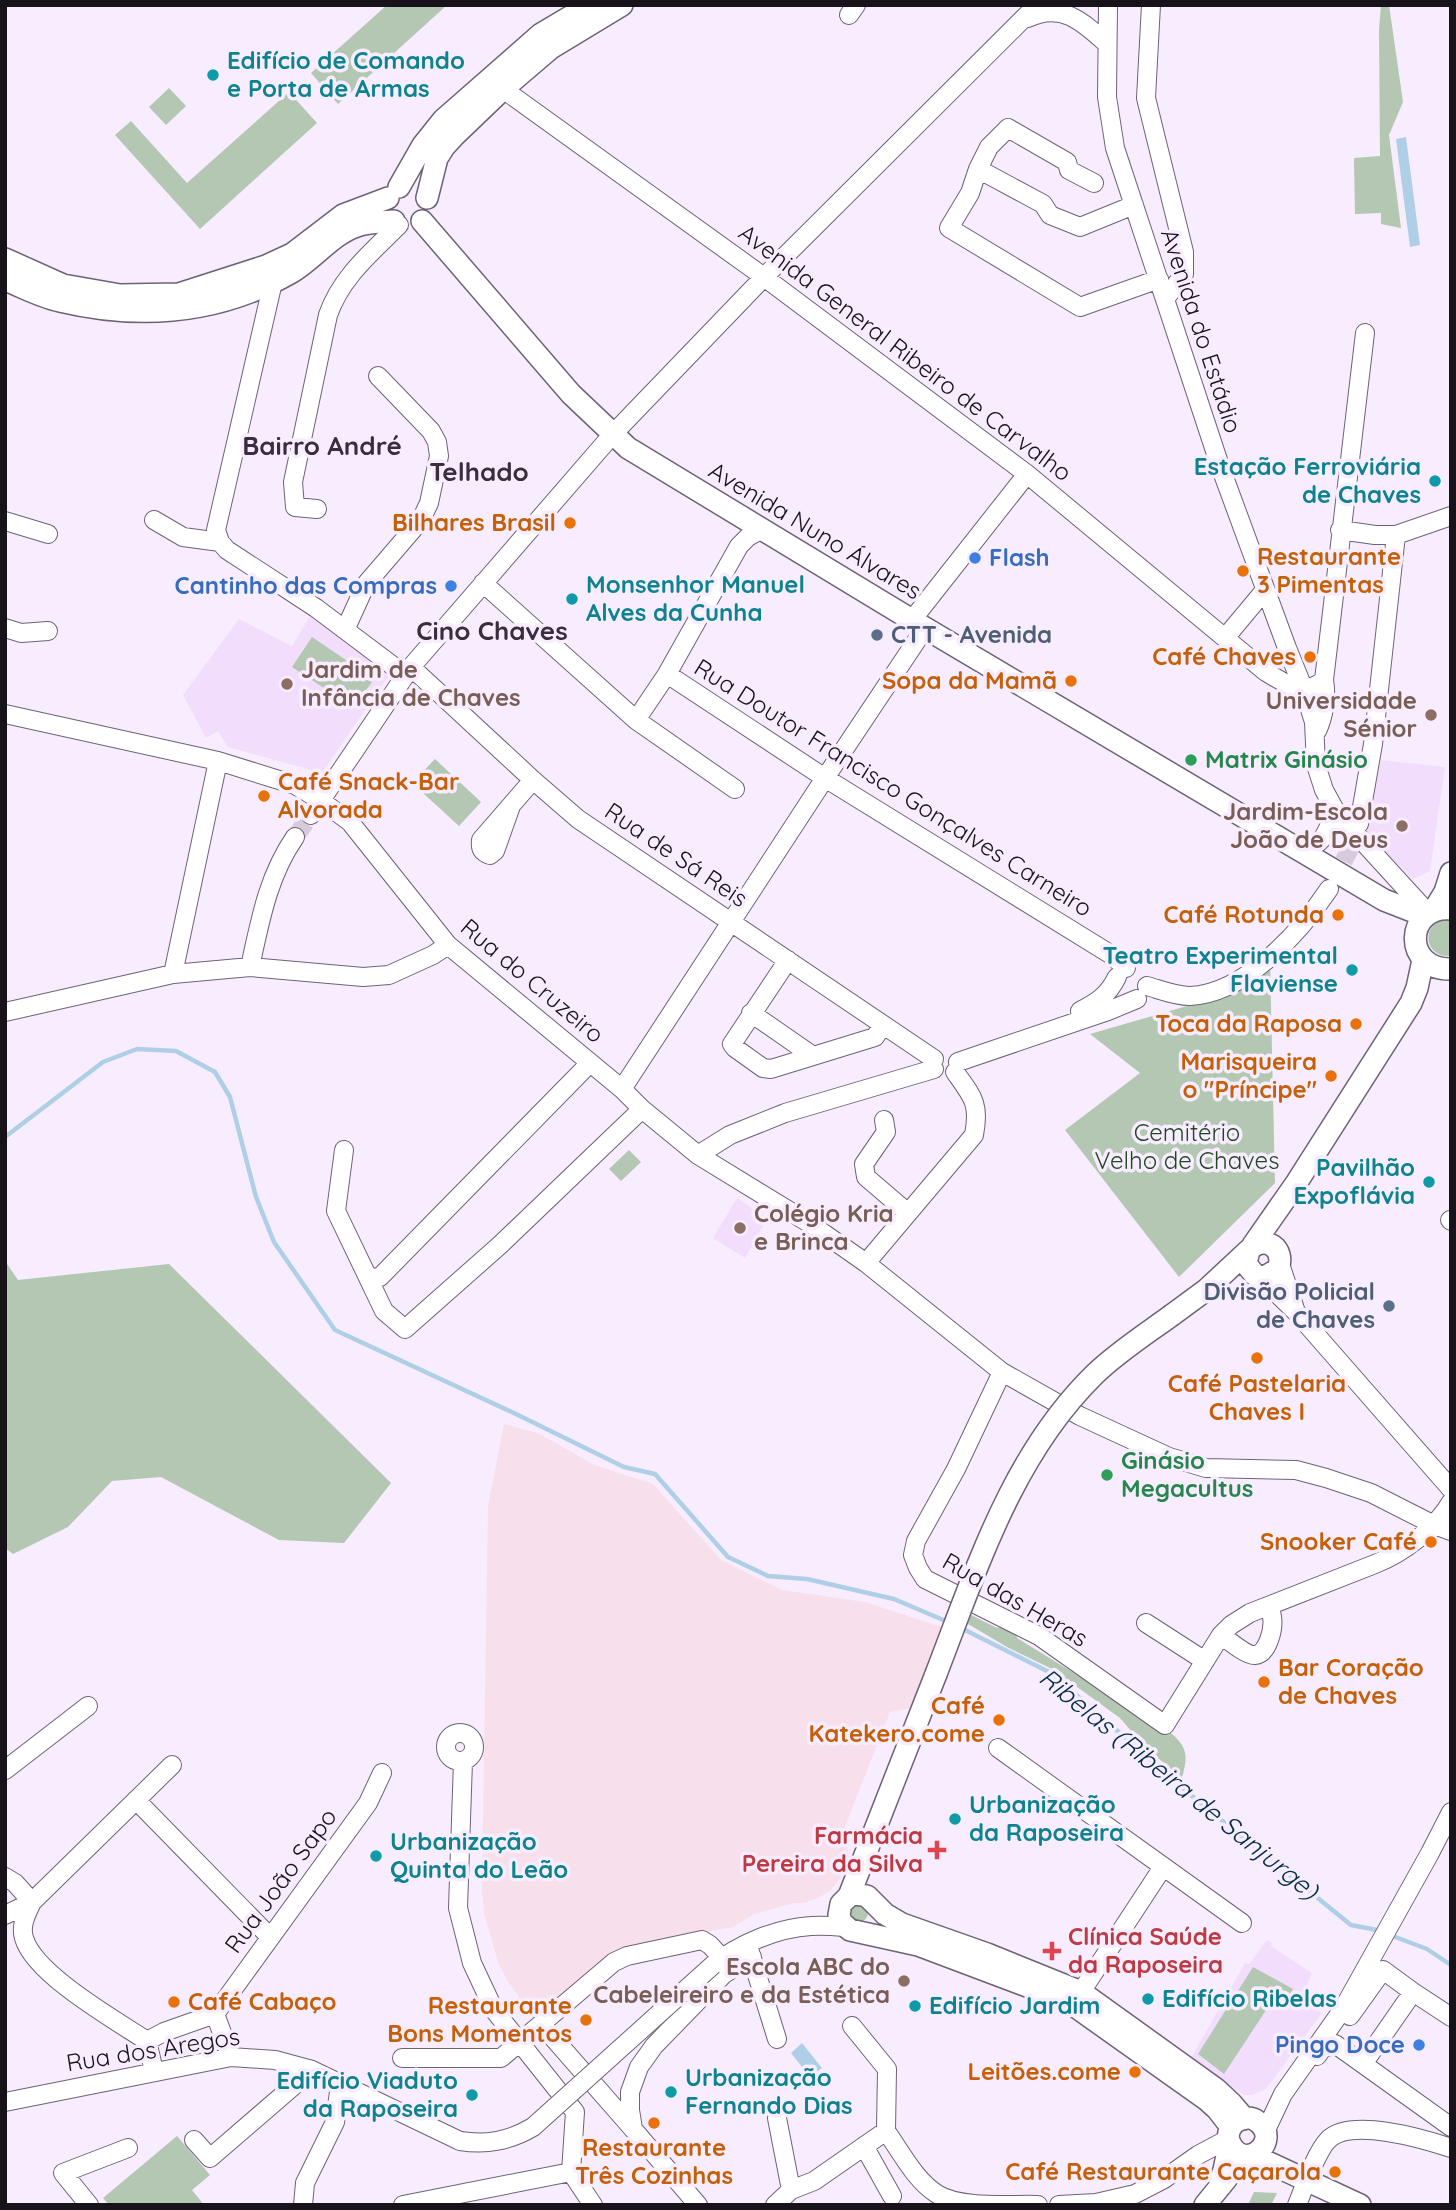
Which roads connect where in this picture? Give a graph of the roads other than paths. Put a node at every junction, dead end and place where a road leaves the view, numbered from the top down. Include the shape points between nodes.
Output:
1 (590, 5) edge
2 (622, 5) edge
3 (1037, 5) edge
4 (1151, 5) edge
5 (1062, 9) edge
6 (1107, 11) edge
7 (1024, 19) junction
8 (1080, 21) junction
9 (1106, 43) junction
10 (497, 82) junction
11 (978, 169) junction
12 (1094, 183) dead end
13 (394, 192) junction
14 (427, 198) junction
15 (1134, 205) junction
16 (422, 221) junction
17 (397, 223) junction
18 (5, 259) edge
19 (764, 277) junction
20 (1159, 279) junction
21 (5, 280) edge
22 (273, 282) junction
23 (1165, 299) junction
24 (1365, 333) dead end
25 (379, 376) dead end
26 (612, 435) junction
27 (1027, 474) junction
28 (317, 509) dead end
29 (1450, 515) edge
30 (154, 520) dead end
31 (5, 521) edge
32 (762, 529) junction
33 (1340, 530) junction
34 (48, 534) dead end
35 (1396, 535) junction
36 (220, 542) junction
37 (483, 583) junction
38 (1265, 590) junction
39 (918, 624) junction
40 (5, 628) edge
41 (345, 630) junction
42 (48, 631) dead end
43 (1225, 638) junction
44 (1290, 657) junction
45 (408, 671) junction
46 (1266, 672) junction
47 (667, 674) junction
48 (1324, 680) junction
49 (1304, 690) junction
50 (5, 714) edge
51 (636, 720) junction
52 (1315, 734) junction
53 (218, 761) junction
54 (825, 778) junction
55 (533, 780) junction
56 (735, 789) dead end
57 (511, 806) dead end
58 (315, 808) junction
59 (1335, 810) junction
60 (1359, 824) tunnel mouth
61 (295, 837) tunnel mouth
62 (1297, 849) junction
63 (1451, 873) edge
64 (1329, 889) tunnel mouth
65 (1431, 916) edge
66 (732, 922) junction
67 (448, 945) junction
68 (788, 960) junction
69 (250, 967) junction
70 (1443, 968) edge
71 (1121, 972) junction
72 (173, 974) junction
73 (1142, 992) junction
74 (5, 1013) edge
75 (751, 1013) junction
76 (883, 1025) junction
77 (813, 1056) junction
78 (590, 1063) junction
79 (946, 1063) junction
80 (622, 1089) junction
81 (642, 1109) junction
82 (884, 1120) dead end
83 (344, 1150) dead end
84 (698, 1155) junction
85 (1297, 1182) junction
86 (908, 1213) junction
87 (1251, 1247) junction
88 (1279, 1258) junction
89 (866, 1263) junction
90 (1257, 1276) junction
91 (368, 1277) junction
92 (1206, 1290) junction
93 (1296, 1312) junction
94 (1002, 1371) junction
95 (1450, 1492) edge
96 (1432, 1524) junction
97 (1451, 1531) edge
98 (1268, 1606) junction
99 (1146, 1623) dead end
100 (1221, 1635) junction
101 (1205, 1661) junction
102 (88, 1706) dead end
103 (998, 1748) dead end
104 (463, 1762) dead end
105 (172, 1765) dead end
106 (5, 1770) edge
107 (382, 1773) dead end
108 (136, 1800) junction
109 (1447, 1819) edge
110 (866, 1853) junction
111 (1163, 1867) junction
112 (5, 1877) edge
113 (32, 1902) junction
114 (874, 1903) junction
115 (5, 1915) edge
116 (849, 1916) junction
117 (1242, 1923) dead end
118 (271, 1937) junction
119 (750, 1951) junction
120 (717, 1962) junction
121 (1082, 1992) junction
122 (1413, 1992) junction
123 (215, 2014) junction
124 (1451, 2017) edge
125 (541, 2024) junction
126 (852, 2026) dead end
127 (1329, 2030) junction
128 (777, 2039) dead end
129 (148, 2041) junction
130 (520, 2042) junction
131 (231, 2057) junction
132 (402, 2058) dead end
133 (1363, 2064) junction
134 (312, 2070) junction
135 (153, 2071) junction
136 (1288, 2087) junction
137 (350, 2093) junction
138 (5, 2102) edge
139 (778, 2118) dead end
140 (1451, 2127) edge
141 (633, 2129) junction
142 (1236, 2129) junction
143 (886, 2131) junction
144 (1266, 2134) junction
145 (194, 2140) dead end
146 (864, 2146) junction
147 (128, 2148) dead end
148 (1451, 2148) edge
149 (1249, 2155) junction
150 (571, 2172) junction
151 (1304, 2177) junction
152 (1219, 2187) junction
153 (791, 2190) junction
154 (892, 2196) dead end
155 (1096, 2204) edge
156 (89, 2205) edge
157 (303, 2205) edge
158 (403, 2205) edge
159 (593, 2205) edge
160 (698, 2205) edge
161 (775, 2205) edge
162 (1038, 2205) edge
163 (1059, 2205) edge
164 (1205, 2205) edge
165 (1297, 2205) edge
166 (1360, 2205) edge

1 - 10 main road via 541,34
2 - 10 main road
3 - 7 street
4 - 23 street via 1146,98 1184,252 1184,274
5 - 7 street
5 - 8 street
6 - 8 street
6 - 9 street, Avenida do Estádio
7 - 19 street
8 - 9 street
9 - 15 street, Avenida do Estádio via 1111,134
10 - 13 main road via 430,134
10 - 14 main road via 440,152
10 - 19 street, Avenida General Ribeiro de Carvalho
11 - 12 street via 989,147 1009,128
11 - 15 street via 1043,204 1050,215 1080,227
11 - 20 street via 949,228 1080,307
13 - 14 main road via 406,185 418,188
13 - 17 main road via 387,210
13 - 18 main road via 344,215 292,254 178,294 120,295 62,285
14 - 16 main road via 428,210
15 - 20 street, Avenida do Estádio
16 - 17 main road via 411,226
16 - 26 main road, Avenida Nuno Álvares
17 - 22 main road via 352,228
17 - 28 street via 344,282 328,315 293,482 295,507
19 - 26 street
19 - 27 street, Avenida General Ribeiro de Carvalho
20 - 23 street, Avenida do Estádio
21 - 22 main road via 58,301 143,312 193,309
22 - 36 street via 216,530
23 - 38 street, Avenida do Estádio
24 - 33 street
25 - 41 street via 431,431 439,456 421,520 366,584
26 - 32 main road, Avenida Nuno Álvares
26 - 37 street
27 - 39 street
27 - 43 street, Avenida General Ribeiro de Carvalho
29 - 35 street
30 - 36 street via 183,537
31 - 34 street
32 - 39 main road, Avenida Nuno Álvares
32 - 47 street via 739,546
33 - 35 street
33 - 48 street
35 - 60 street via 1370,768
36 - 41 street, Rua de Sá Reis
37 - 45 street
37 - 51 street
38 - 43 street
38 - 44 street, Avenida do Estádio
39 - 54 street
39 - 62 main road, Avenida Nuno Álvares
40 - 42 street via 21,633
41 - 45 street, Rua de Sá Reis
43 - 46 street, Avenida General Ribeiro de Carvalho
44 - 46 street
44 - 49 street, Avenida do Estádio
45 - 55 street, Rua de Sá Reis
45 - 58 street
46 - 49 street, Avenida General Ribeiro de Carvalho
47 - 51 street
47 - 54 street, Rua Doutor Francisco Gonçalves Carneiro
48 - 49 street
48 - 52 street via 1321,723
49 - 52 street, Avenida do Estádio
50 - 53 street, Rua do Cruzeiro
51 - 56 street
52 - 59 street, Avenida do Estádio via 1318,773
53 - 58 street, Rua do Cruzeiro via 295,785
53 - 72 street
54 - 66 street
54 - 71 street, Rua Doutor Francisco Gonçalves Carneiro via 1110,954
55 - 57 street
55 - 66 street, Rua de Sá Reis via 578,819
58 - 67 street, Rua do Cruzeiro via 350,822
59 - 62 street via 1321,840
59 - 65 street, Avenida do Estádio
61 - 69 street via 275,871
62 - 65 main road, Avenida Nuno Álvares via 1384,900
63 - 65 main road
64 - 73 street via 1286,943 1234,981 1187,996
65 - 70 main road via 1415,942 1417,952
66 - 68 street, Rua de Sá Reis
66 - 80 street
67 - 69 street via 389,975
67 - 78 street, Rua do Cruzeiro
68 - 75 street
68 - 76 street, Rua de Sá Reis
69 - 72 street
70 - 85 main road via 1417,988
71 - 73 street via 1141,971 1145,975
71 - 73 street via 1115,986 1121,996 1126,999
71 - 79 street via 1100,1001
72 - 74 street
73 - 79 street via 1108,1011
75 - 77 street
75 - 77 street via 732,1044 763,1068
76 - 77 street via 874,1037
76 - 79 street, Rua de Sá Reis
78 - 80 street, Rua do Cruzeiro
78 - 91 street via 380,1277
79 - 84 street via 785,1113 730,1135
79 - 86 street via 972,1095 978,1115 974,1135
80 - 81 street, Rua do Cruzeiro
81 - 84 street, Rua do Cruzeiro
81 - 91 street via 405,1329 384,1311
82 - 86 street via 886,1132 864,1164 866,1177
83 - 91 street via 336,1211
84 - 89 street, Rua do Cruzeiro
85 - 87 main road
85 - 88 main road
86 - 89 street
87 - 88 main road via 1265,1242 1275,1247
87 - 90 main road via 1246,1264
87 - 92 main road
88 - 90 main road via 1270,1276
88 - 93 street
89 - 94 street, Rua do Cruzeiro
90 - 92 main road
90 - 93 street
92 - 110 main road, bridge via 1095,1374 1017,1478
93 - 95 street
94 - 96 street, Rua do Cruzeiro via 1080,1416 1169,1457 1206,1468 1296,1469 1364,1490
94 - 101 street, Rua das Heras via 916,1541 913,1555 925,1579 1039,1636 1165,1725
95 - 96 street
96 - 97 street, Rua do Cruzeiro
96 - 98 street via 1413,1543 1381,1562
98 - 100 street
98 - 100 street via 1272,1629 1257,1655 1251,1656
99 - 101 street
100 - 101 street
102 - 106 street
103 - 111 street
104 - 130 street via 458,1908 472,1963 494,2010
105 - 108 street
107 - 118 street, Rua João Sapo via 368,1803
108 - 113 street
108 - 118 street
109 - 127 street
110 - 114 main road via 866,1876
110 - 116 main road
111 - 117 street
111 - 121 street
112 - 113 street
113 - 115 street
113 - 129 street via 23,1924 24,1939 40,1964 56,1980
114 - 116 main road via 861,1894
114 - 116 main road via 874,1925
114 - 121 main road via 902,1924
116 - 119 street via 775,1933
116 - 142 main road via 1076,2007 1207,2100
118 - 123 street, Rua João Sapo
119 - 120 street
119 - 128 street
119 - 141 street via 654,2046 639,2067 630,2092
120 - 125 street via 710,1945 702,1940 627,1956
120 - 137 street, Rua dos Aregos, bridge via 533,2127 515,2137 495,2142 460,2141
121 - 142 main road via 1233,2104
122 - 124 street
122 - 127 street via 1382,1970 1344,2025
122 - 133 street
123 - 129 street
123 - 131 street
125 - 130 street
125 - 141 street
126 - 143 street via 887,2069
127 - 136 street
129 - 135 street
130 - 132 street via 501,2058
130 - 150 street via 575,2112
131 - 134 street, Rua dos Aregos via 275,2060
131 - 135 street, Rua dos Aregos
133 - 136 street via 1335,2044 1322,2049
133 - 140 street
134 - 137 street, Rua dos Aregos
134 - 145 street via 210,2158
135 - 138 street, Rua dos Aregos
136 - 142 street
136 - 144 street
137 - 157 street via 305,2183
139 - 153 street
141 - 160 street
142 - 144 main road via 1259,2122
142 - 149 main road via 1235,2151
142 - 152 main road
142 - 155 street via 1142,2191
143 - 146 street
143 - 162 street via 920,2179 938,2194 958,2202
144 - 149 main road via 1262,2148
144 - 151 main road via 1280,2156
146 - 153 street via 814,2181
146 - 154 street
147 - 156 street via 63,2173
148 - 151 street via 1380,2131 1342,2133 1325,2144
149 - 151 main road
149 - 152 main road
150 - 158 street
150 - 159 street
151 - 165 street
151 - 166 main road
152 - 164 main road
153 - 161 street
155 - 163 street

